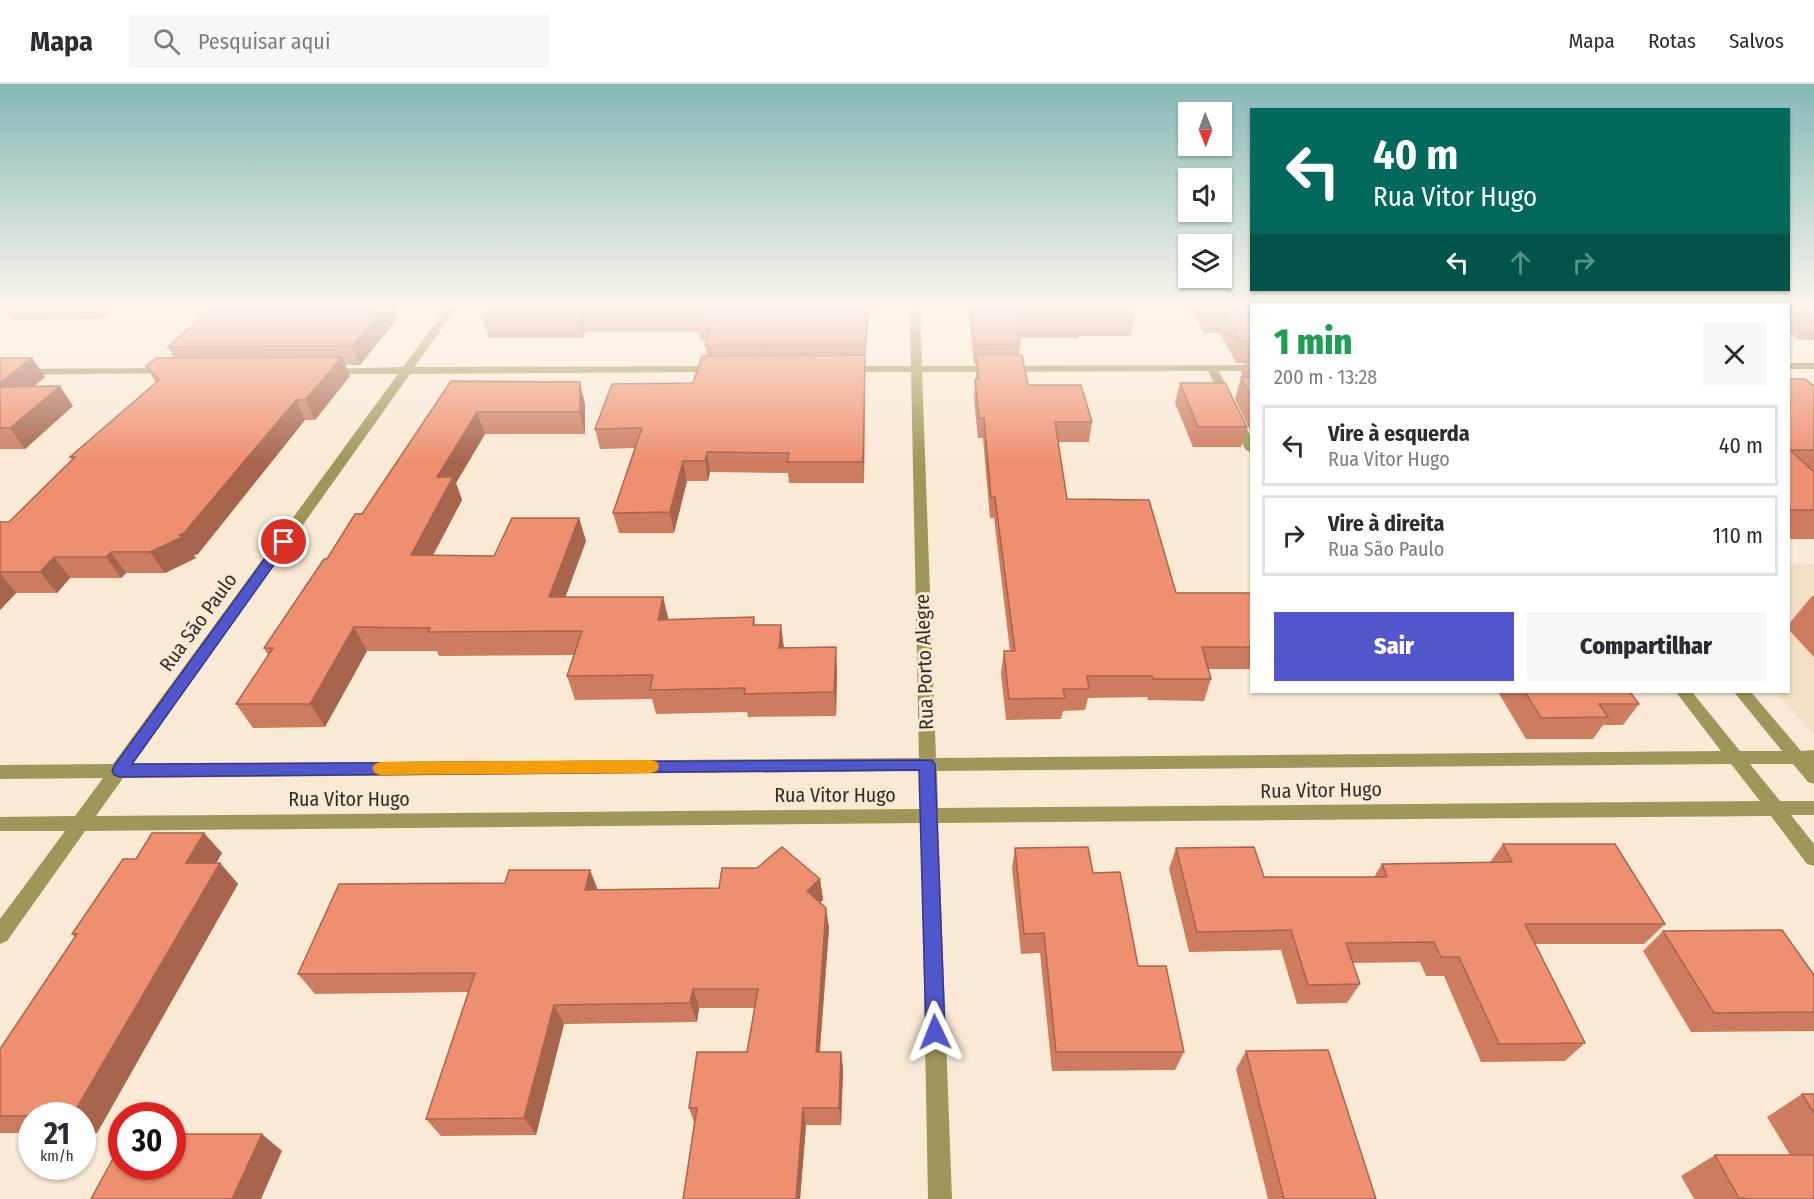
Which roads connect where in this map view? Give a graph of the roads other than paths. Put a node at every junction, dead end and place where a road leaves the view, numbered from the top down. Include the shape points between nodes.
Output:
1 (416, 358) edge
2 (916, 358) edge
3 (1790, 366) edge
4 (1814, 366) edge
5 (1212, 368) junction
6 (1250, 368) edge
7 (727, 369) edge
8 (833, 369) edge
9 (916, 369) junction
10 (407, 370) junction
11 (179, 371) edge
12 (311, 371) edge
13 (0, 372) edge
14 (1250, 447) edge
15 (1684, 693) edge
16 (1743, 693) edge
17 (1806, 757) edge
18 (1735, 758) junction
19 (927, 764) junction
20 (120, 771) junction
21 (0, 772) edge
22 (1814, 777) edge
23 (1814, 808) edge
24 (1775, 809) junction
25 (929, 816) junction
26 (82, 823) junction
27 (0, 824) edge
28 (1814, 858) edge
29 (0, 935) edge
30 (940, 1199) edge

1 - 10 street, Rua São Paulo
2 - 9 street, Rua Porto Alegre
3 - 4 street
5 - 6 street
5 - 9 street
5 - 14 street
7 - 10 street
8 - 9 street
9 - 19 street, Rua Porto Alegre
10 - 12 street
10 - 20 street, Rua São Paulo
11 - 13 street
15 - 18 street
16 - 17 street
17 - 18 street, Rua Vitor Hugo
17 - 22 street
18 - 19 street, Rua Vitor Hugo
18 - 24 street
19 - 20 street, Rua Vitor Hugo
19 - 25 street, Rua Porto Alegre
20 - 21 street, Rua Vitor Hugo
20 - 26 street, Rua São Paulo
23 - 24 street, Rua Vitor Hugo
24 - 25 street, Rua Vitor Hugo
24 - 28 street
25 - 26 street, Rua Vitor Hugo
25 - 30 street, Rua Porto Alegre
26 - 27 street, Rua Vitor Hugo
26 - 29 street, Rua São Paulo

